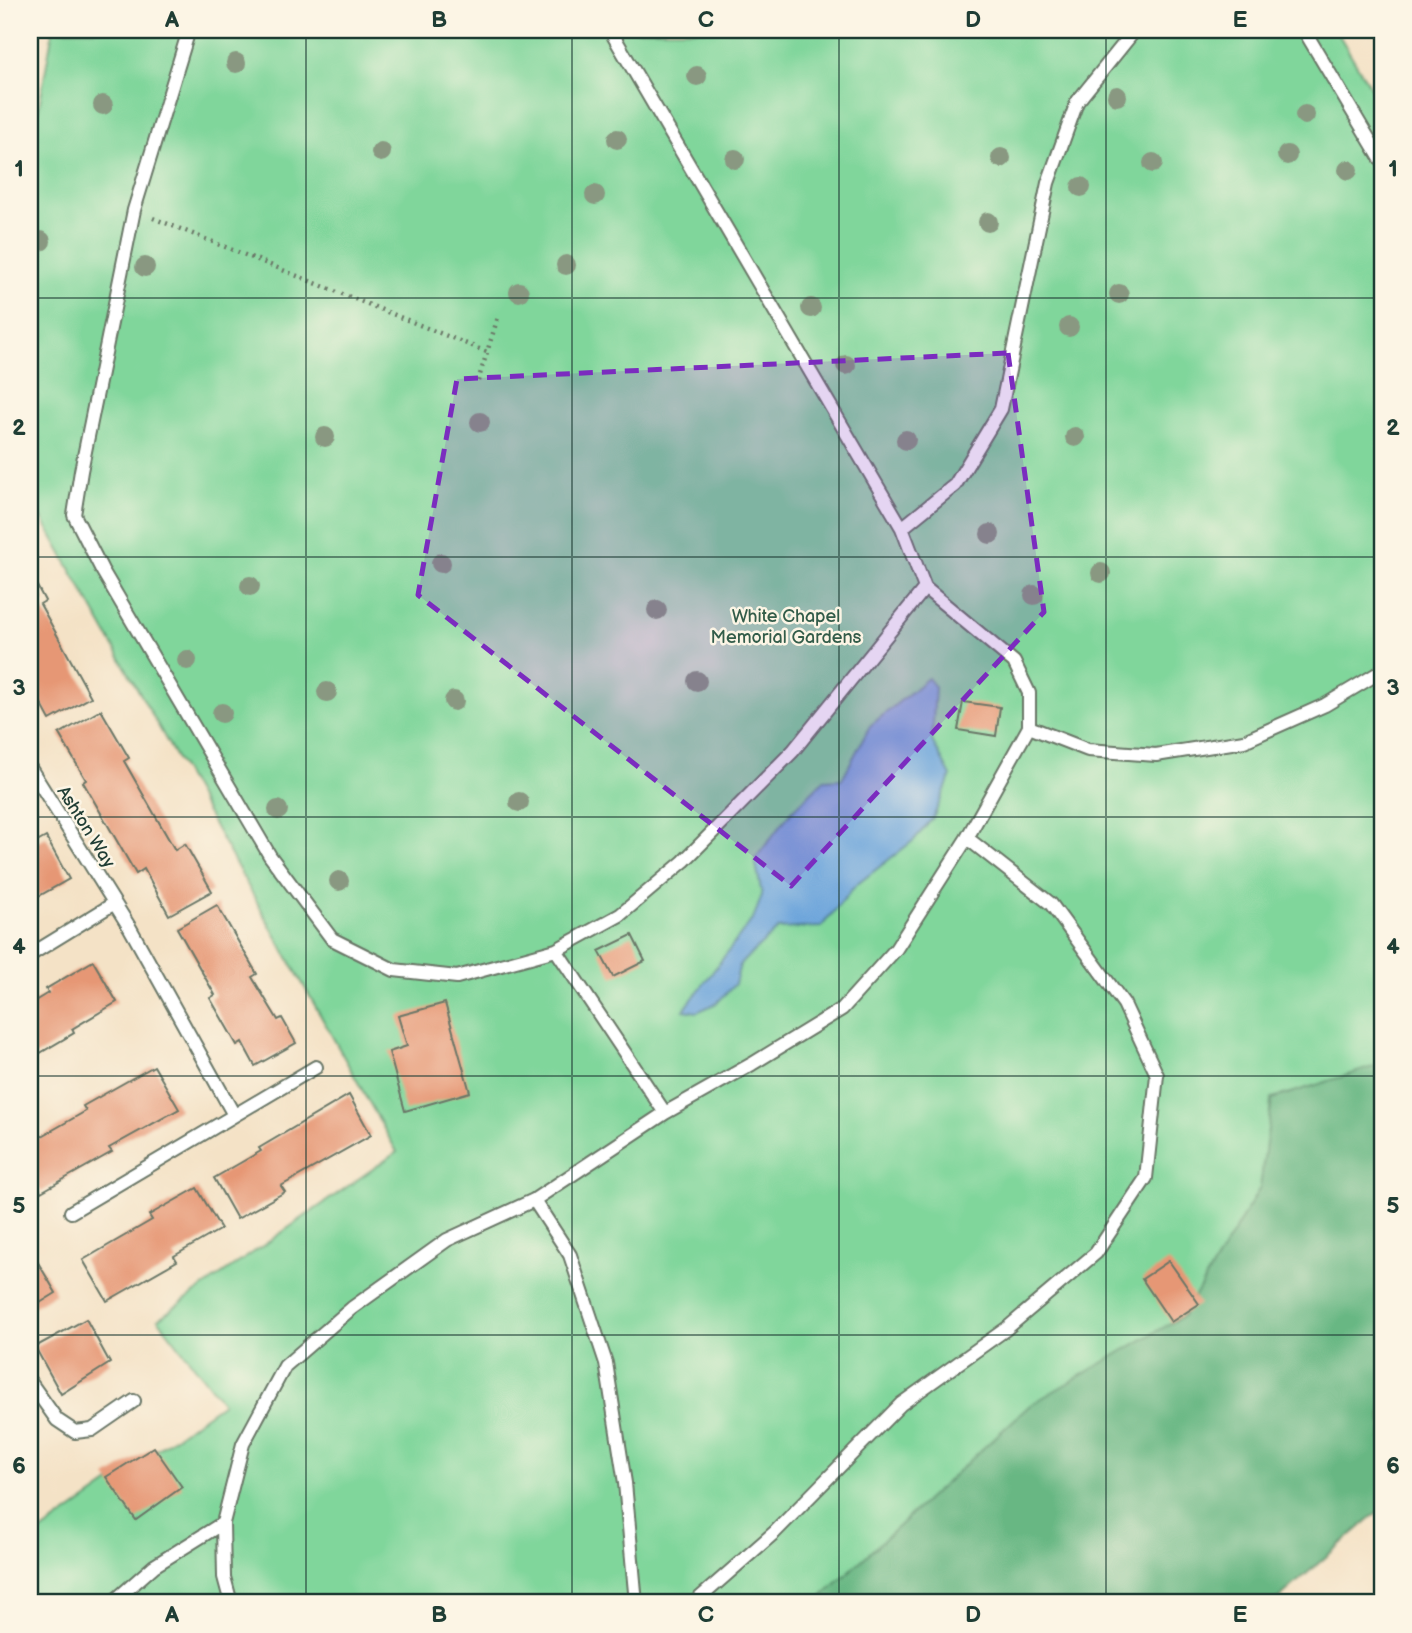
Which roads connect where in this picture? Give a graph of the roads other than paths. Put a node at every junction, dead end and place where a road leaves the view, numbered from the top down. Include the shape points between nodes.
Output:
1 (189, 30) edge
2 (610, 30) edge
3 (1135, 30) edge
4 (1304, 30) edge
5 (1382, 161) edge
6 (902, 528) junction
7 (925, 588) junction
8 (1382, 671) edge
9 (1029, 727) junction
10 (30, 768) edge
11 (967, 838) junction
12 (113, 904) junction
13 (556, 950) junction
14 (30, 955) edge
15 (316, 1066) dead end
16 (665, 1113) junction
17 (234, 1115) junction
18 (534, 1200) junction
19 (71, 1212) dead end
20 (30, 1382) edge
21 (134, 1401) dead end
22 (223, 1523) junction
23 (112, 1603) edge
24 (231, 1603) edge
25 (636, 1603) edge
26 (694, 1603) edge

1 - 13 lane via 134,210 74,515 270,856 332,939 394,970 457,977
2 - 6 lane
3 - 6 lane via 1077,102 1048,183 1001,409 955,485
4 - 5 lane
6 - 7 lane
7 - 9 lane via 1014,662 1029,693
7 - 13 lane via 793,751 684,861 620,915
8 - 9 lane via 1325,705 1244,741 1156,755 1088,750
9 - 11 lane
10 - 12 lane, Ashton Way
11 - 16 lane via 896,949 842,1009
11 - 26 lane via 1051,904 1124,1004 1157,1075 1146,1178 1096,1253 1006,1329 901,1404 775,1532
12 - 14 lane
12 - 17 lane, Ashton Way
13 - 16 lane
15 - 17 lane
16 - 18 lane
17 - 19 lane
18 - 22 lane via 447,1240 352,1308 285,1366 243,1444
18 - 25 lane via 569,1255 606,1363 625,1483
20 - 21 lane via 57,1420 75,1432 92,1430
22 - 23 lane via 153,1566
22 - 24 lane via 224,1577

